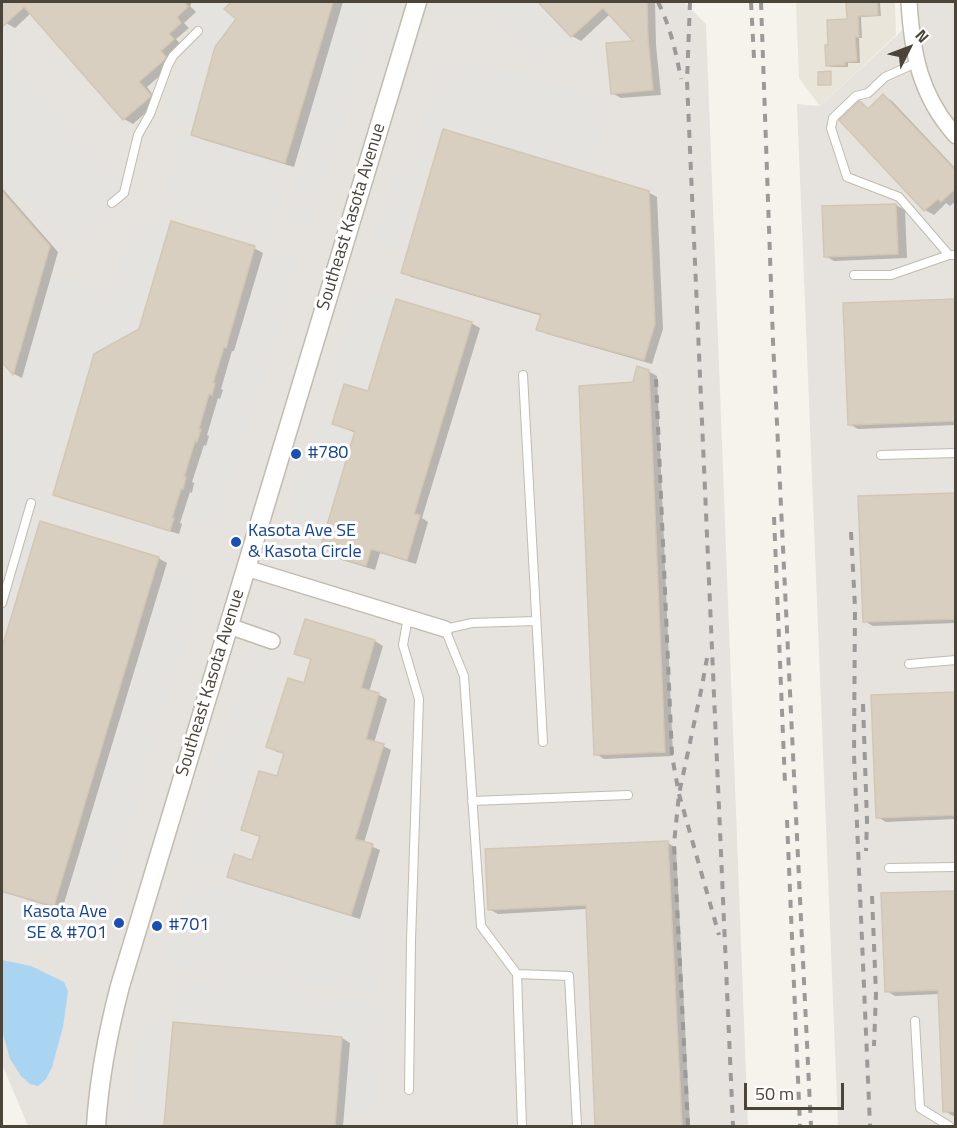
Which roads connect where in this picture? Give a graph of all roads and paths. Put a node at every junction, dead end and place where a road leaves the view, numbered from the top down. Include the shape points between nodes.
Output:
1 (417, 2) edge
2 (909, 2) edge
3 (198, 31) dead end
4 (916, 63) junction
5 (956, 136) edge
6 (112, 203) dead end
7 (952, 255) edge
8 (854, 275) dead end
9 (523, 375) dead end
10 (956, 453) edge
11 (881, 455) dead end
12 (31, 503) dead end
13 (246, 568) junction
14 (2, 603) edge
15 (408, 617) junction
16 (536, 621) junction
17 (229, 626) junction
18 (445, 629) junction
19 (272, 641) dead end
20 (956, 660) edge
21 (909, 664) dead end
22 (543, 742) dead end
23 (628, 795) dead end
24 (472, 801) junction
25 (956, 867) edge
26 (889, 868) dead end
27 (517, 974) junction
28 (915, 1021) dead end
29 (409, 1090) dead end
30 (96, 1126) edge
31 (522, 1126) edge
32 (577, 1126) edge
33 (949, 1126) edge

1 - 13 street, Southeast Kasota Avenue
2 - 4 street
3 - 6 lane via 168,65 138,135 124,193
4 - 5 street via 931,102
4 - 7 lane via 885,77 868,93 856,96 833,118 831,128 847,177 899,197
7 - 8 lane via 891,275
9 - 16 lane
10 - 11 lane
12 - 14 lane
13 - 15 street
13 - 17 street, Southeast Kasota Avenue
15 - 18 street
15 - 29 lane via 403,645 419,699
16 - 18 lane via 472,623
16 - 22 lane
17 - 19 street
17 - 30 street, Southeast Kasota Avenue via 120,986 100,1084
18 - 24 lane via 464,676
20 - 21 lane
23 - 24 lane
24 - 27 lane via 481,926
25 - 26 lane
27 - 31 lane
27 - 32 lane via 569,976
28 - 33 lane via 920,1108

